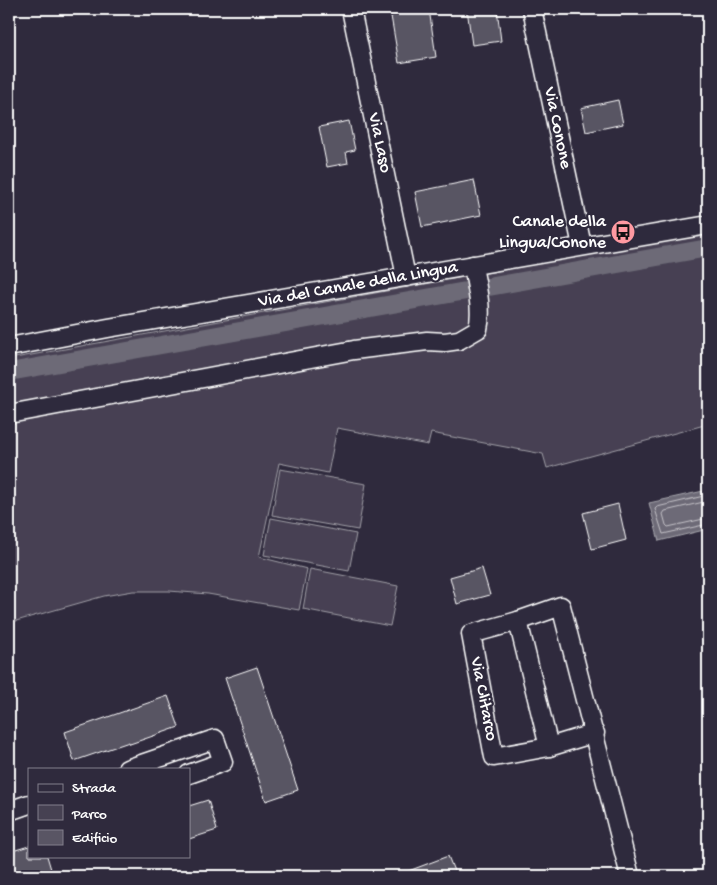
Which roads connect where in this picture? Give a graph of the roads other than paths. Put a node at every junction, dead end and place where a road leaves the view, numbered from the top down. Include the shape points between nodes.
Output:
1 (351, 9) edge
2 (532, 9) edge
3 (708, 225) edge
4 (582, 246) junction
5 (474, 273) junction
6 (406, 277) junction
7 (9, 347) edge
8 (9, 414) edge
9 (518, 621) junction
10 (595, 734) junction
11 (548, 747) junction
12 (130, 768) edge
13 (190, 774) edge
14 (28, 804) edge
15 (9, 811) edge
16 (630, 876) edge

1 - 6 street, Via Laso
2 - 4 street, Via Conone
3 - 4 street, Via del Canale della Lingua
4 - 5 street, Via del Canale della Lingua
5 - 6 street, Via del Canale della Lingua
5 - 8 street via 480,309 478,329 459,340 354,350
6 - 7 street, Via del Canale della Lingua
9 - 10 street, Via Clitarco via 561,606
9 - 11 street
9 - 11 street, Via Clitarco via 471,634 494,758
10 - 11 street, Via Clitarco
10 - 16 street, Via Clitarco
12 - 13 street via 215,739 223,762
14 - 15 street

